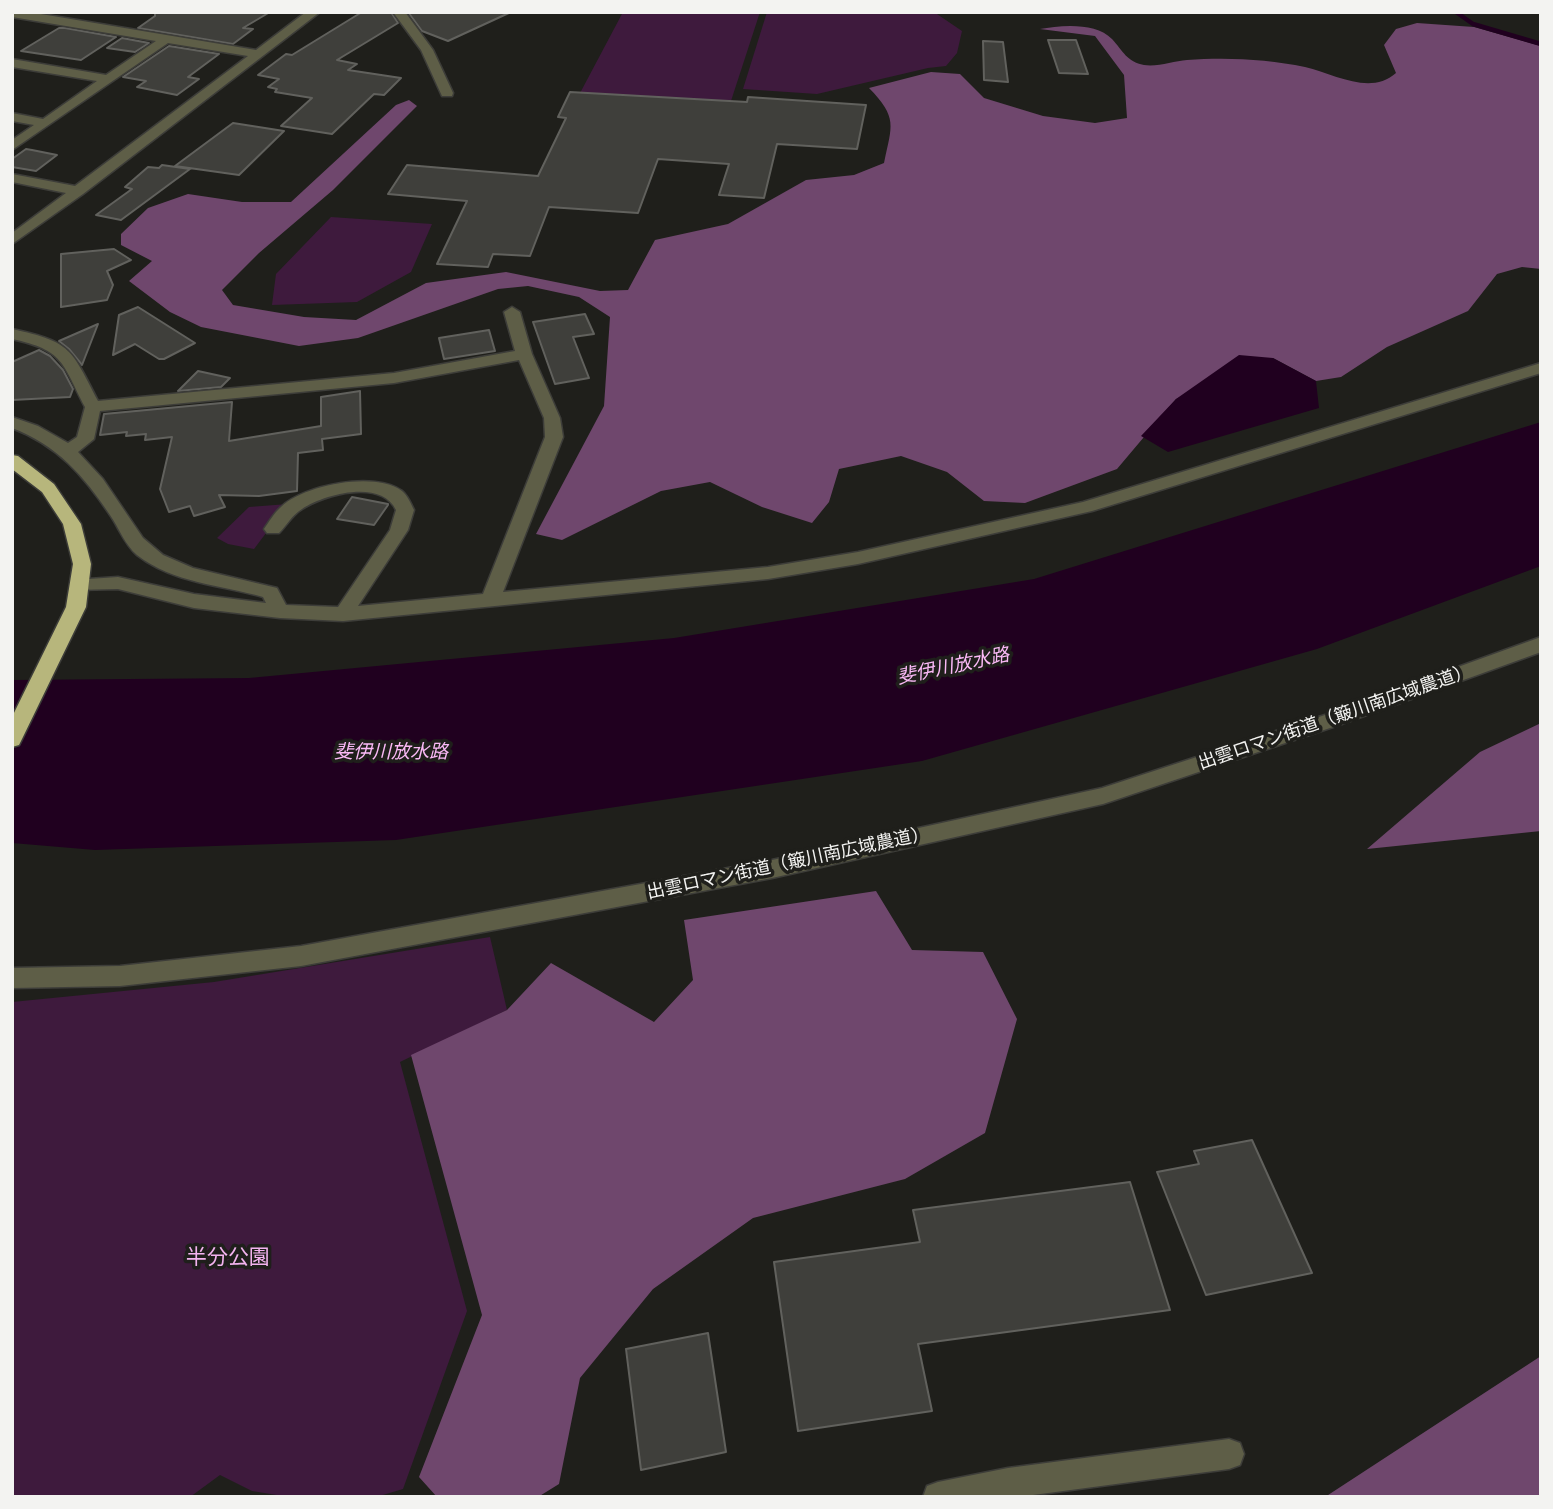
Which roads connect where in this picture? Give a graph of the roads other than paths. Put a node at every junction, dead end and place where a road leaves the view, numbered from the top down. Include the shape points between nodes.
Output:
1 (314, 12) edge
2 (399, 12) edge
3 (12, 13) edge
4 (166, 39) junction
5 (257, 54) junction
6 (12, 63) edge
7 (107, 79) junction
8 (447, 93) dead end
9 (12, 117) edge
10 (45, 123) junction
11 (12, 146) edge
12 (12, 178) edge
13 (78, 191) junction
14 (12, 240) edge
15 (512, 313) dead end
16 (12, 334) edge
17 (524, 354) junction
18 (1541, 368) edge
19 (93, 407) junction
20 (12, 422) edge
21 (69, 450) junction
22 (12, 460) edge
23 (273, 529) dead end
24 (81, 585) junction
25 (490, 601) junction
26 (280, 611) junction
27 (343, 614) junction
28 (1541, 644) edge
29 (12, 739) edge
30 (12, 978) edge
31 (1229, 1454) dead end
32 (938, 1497) edge

1 - 5 street
2 - 8 street via 426,50
3 - 4 street
4 - 5 street
4 - 7 street
5 - 13 street
6 - 7 street
7 - 10 street
9 - 10 street
10 - 11 street
12 - 13 street
13 - 14 street
15 - 17 street
16 - 19 street via 58,348
17 - 19 street via 394,378
17 - 25 street via 552,418 554,437
18 - 25 street via 1086,507 858,558 768,573
19 - 21 street via 85,439
20 - 21 street
21 - 26 street via 142,550 191,573 270,593
22 - 24 highway via 48,488 72,524 82,564
23 - 27 street via 288,510 325,493 356,486 380,488 398,496 405,510 400,530
24 - 26 street via 118,583 194,601
24 - 29 highway via 76,607
25 - 27 street
26 - 27 street
28 - 30 street, 出雲ロマン街道（簸川南広域農道） via 1103,796 785,866 301,956 120,976
31 - 32 street via 1008,1483

